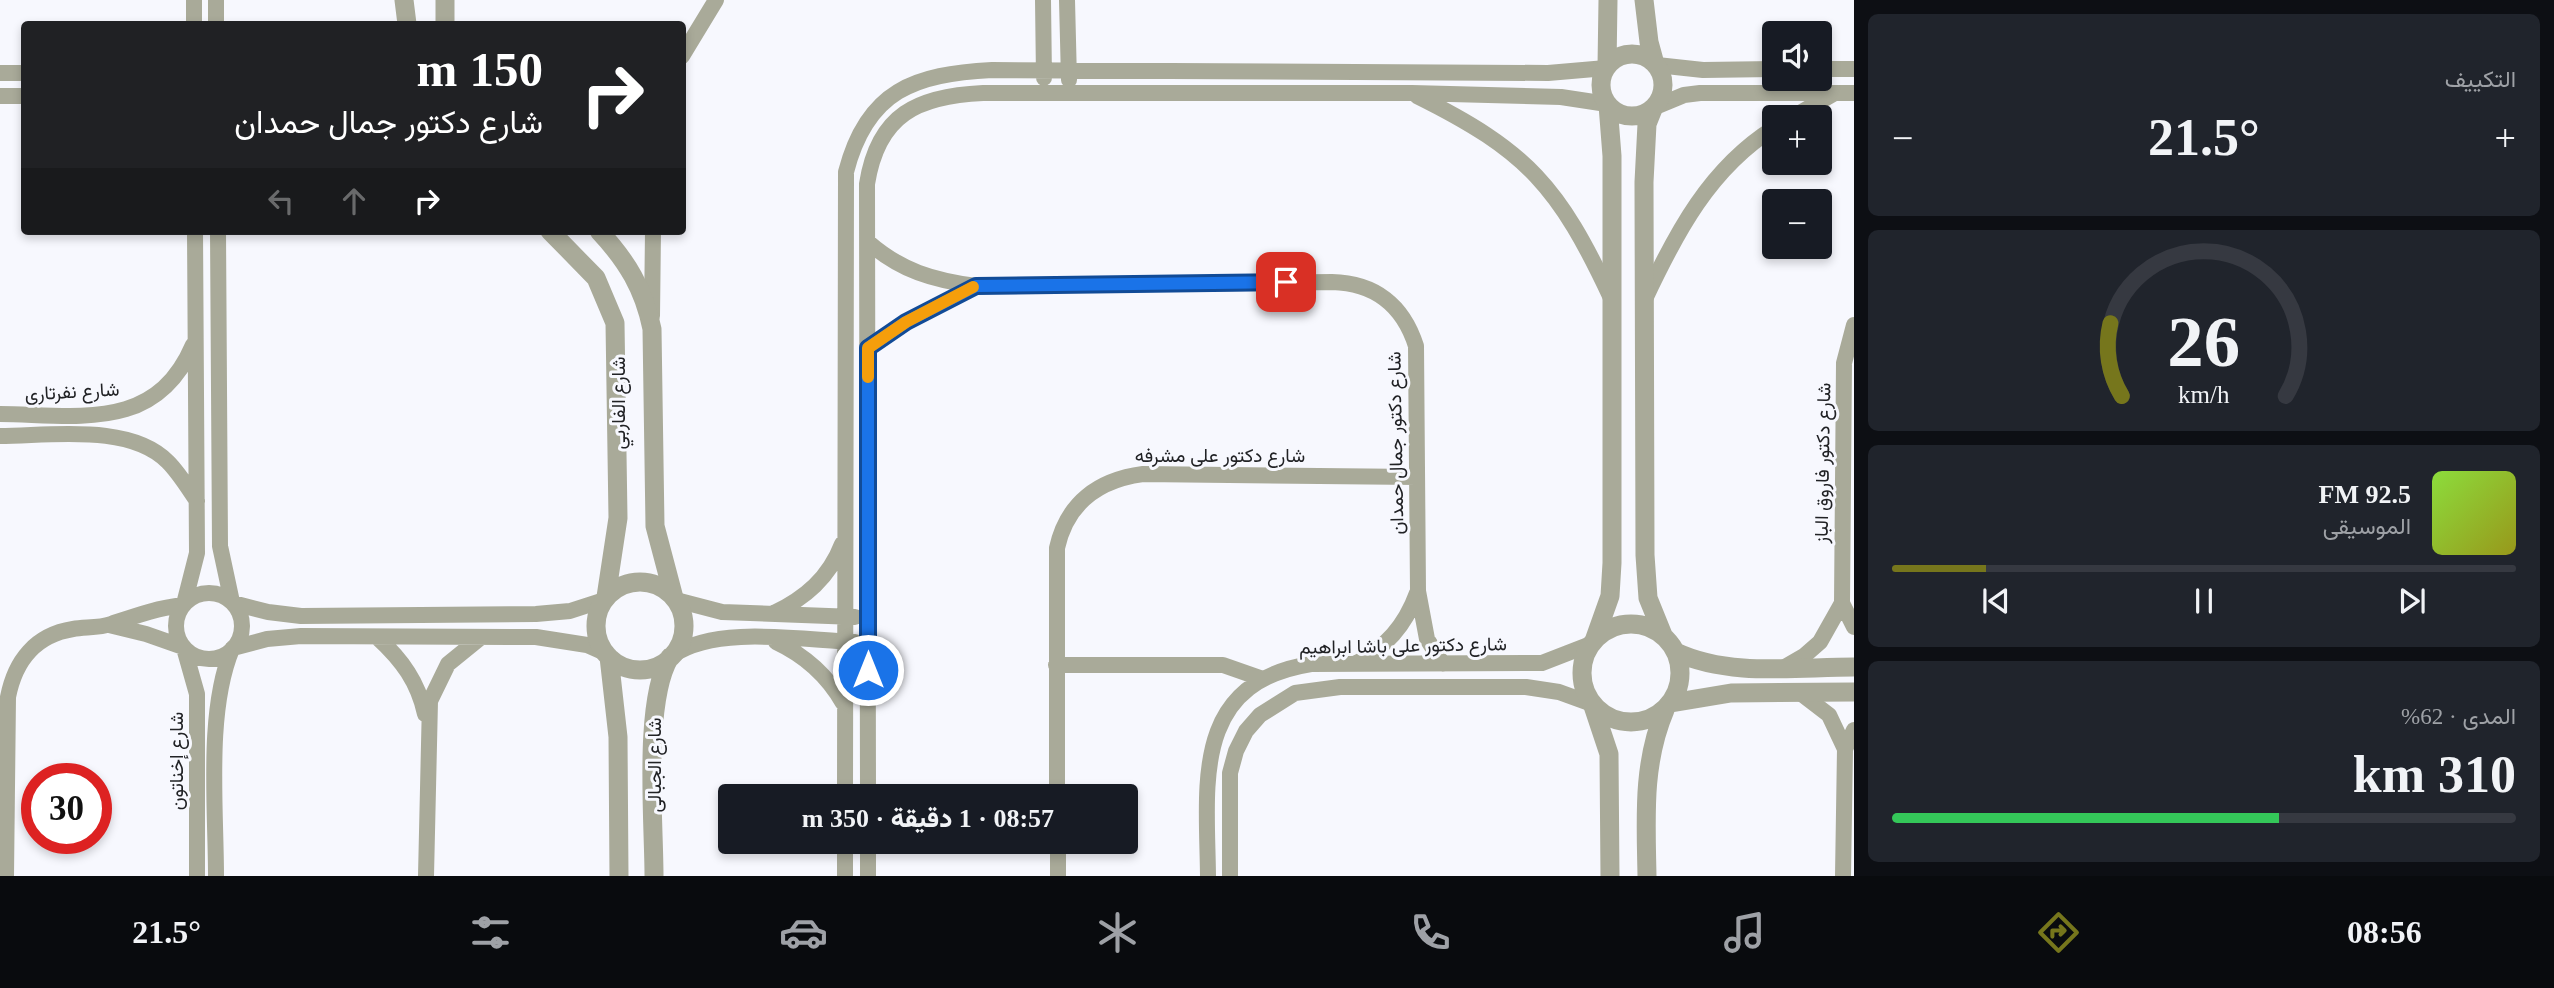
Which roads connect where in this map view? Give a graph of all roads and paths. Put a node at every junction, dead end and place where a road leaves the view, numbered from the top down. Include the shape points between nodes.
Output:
1 (194, 0) edge
2 (216, 0) edge
3 (404, 0) edge
4 (445, 0) edge
5 (716, 0) edge
6 (1043, 0) edge
7 (1068, 0) edge
8 (1608, 0) edge
9 (1644, 0) edge
10 (194, 21) edge
11 (216, 21) edge
12 (407, 21) edge
13 (444, 21) edge
14 (686, 49) edge
15 (1656, 65) junction
16 (1606, 67) junction
17 (1762, 69) edge
18 (1832, 69) edge
19 (1854, 69) edge
20 (1044, 70) junction
21 (1069, 70) junction
22 (21, 72) edge
23 (0, 73) edge
24 (1044, 93) junction
25 (1069, 93) junction
26 (1412, 93) junction
27 (1836, 93) junction
28 (1854, 93) edge
29 (0, 96) edge
30 (21, 96) edge
31 (1607, 105) junction
32 (1814, 105) edge
33 (1654, 108) junction
34 (1762, 137) edge
35 (845, 194) junction
36 (867, 194) junction
37 (195, 235) edge
38 (218, 235) edge
39 (554, 235) edge
40 (602, 235) edge
41 (653, 235) edge
42 (868, 242) junction
43 (976, 286) junction
44 (1612, 300) junction
45 (1644, 301) junction
46 (1854, 325) edge
47 (652, 329) junction
48 (195, 340) junction
49 (868, 348) junction
50 (0, 414) edge
51 (0, 436) edge
52 (20, 436) junction
53 (0, 445) edge
54 (1848, 475) edge
55 (1417, 477) junction
56 (197, 501) junction
57 (845, 536) junction
58 (1418, 591) junction
59 (605, 598) junction
60 (675, 599) junction
61 (233, 603) junction
62 (1842, 603) junction
63 (183, 604) junction
64 (771, 615) junction
65 (845, 617) junction
66 (868, 618) junction
67 (109, 625) junction
68 (1854, 627) edge
69 (1663, 635) junction
70 (378, 638) junction
71 (480, 638) junction
72 (771, 639) junction
73 (845, 642) junction
74 (868, 643) junction
75 (1592, 643) junction
76 (183, 647) junction
77 (233, 648) junction
78 (1676, 652) junction
79 (607, 655) junction
80 (672, 656) junction
81 (1355, 664) junction
82 (1443, 664) junction
83 (1056, 665) junction
84 (1785, 667) junction
85 (1854, 667) edge
86 (1263, 679) junction
87 (1799, 692) junction
88 (1854, 692) edge
89 (1592, 705) junction
90 (845, 706) junction
91 (1668, 707) junction
92 (1225, 716) junction
93 (427, 721) junction
94 (1854, 730) edge
95 (1246, 731) junction
96 (1844, 749) junction
97 (845, 784) edge
98 (868, 784) edge
99 (1057, 784) edge
100 (845, 854) edge
101 (868, 854) edge
102 (1058, 854) edge
103 (6, 876) edge
104 (197, 876) edge
105 (216, 876) edge
106 (426, 876) edge
107 (619, 876) edge
108 (654, 876) edge
109 (845, 876) edge
110 (868, 876) edge
111 (1058, 876) edge
112 (1208, 876) edge
113 (1230, 876) edge
114 (1610, 876) edge
115 (1647, 876) edge
116 (1843, 876) edge

1 - 10 street
2 - 11 street
3 - 12 street
4 - 13 street
5 - 14 street
6 - 20 street
7 - 21 street
8 - 16 street
9 - 15 street
15 - 16 street via 1636,54
15 - 17 street
15 - 33 street via 1664,82
16 - 21 street via 1548,73
16 - 31 street via 1601,86
18 - 19 street
20 - 21 street
20 - 24 street
20 - 35 street via 949,72 907,86 889,98 860,131 849,161
21 - 25 street
22 - 23 street
24 - 25 street
24 - 36 street via 953,94 908,110 879,142
25 - 26 street
26 - 31 street via 1561,97
26 - 44 street via 1487,132 1544,181 1586,244
27 - 28 street
27 - 32 street
27 - 33 street via 1700,93
29 - 30 street
31 - 33 street via 1625,116
31 - 44 street via 1612,156
33 - 45 street via 1645,143
34 - 45 street via 1698,201
35 - 36 street
35 - 57 street
36 - 42 street
37 - 48 street
38 - 61 street via 220,546
39 - 59 street, شارع الفاربي via 596,278 615,323 618,518
40 - 47 street, شارع الفاربي via 630,267
41 - 47 street
42 - 43 street, شارع دكتور جمال حمدان via 892,262 921,276
42 - 49 street
43 - 49 street, شارع دكتور جمال حمدان via 906,322
43 - 55 street, شارع دكتور جمال حمدان via 1332,282 1364,286 1392,304 1411,330 1416,346
44 - 75 street via 1612,581 1606,612
45 - 69 street via 1645,578
46 - 54 street, شارع دكتور فاروق الباز via 1843,363
47 - 60 street, شارع الفاربي via 655,526
48 - 50 street, شارع نفرتارى via 183,369 170,385 136,408 96,415
48 - 56 street
49 - 66 street
51 - 52 street
52 - 53 street
52 - 56 street via 115,436 134,441 167,461
54 - 62 street, شارع دكتور فاروق الباز
55 - 58 street, شارع دكتور جمال حمدان
55 - 83 street, شارع دكتور على مشرفه via 1143,474 1100,487 1075,506 1060,533 1055,570
56 - 63 street via 195,570
57 - 64 street via 825,576 810,592
57 - 65 street
58 - 81 street, شارع دكتور جمال حمدان via 1394,634
58 - 82 street, شارع دكتور جمال حمدان via 1427,639
59 - 60 street via 616,589 640,582 653,584
59 - 61 street via 570,611 536,614 301,616
59 - 79 street via 596,621 599,643
60 - 64 street via 713,611
60 - 80 street via 683,622
61 - 63 street via 207,592
61 - 77 street via 242,630
62 - 68 street, شارع دكتور فاروق الباز
62 - 84 street, شارع دكتور فاروق الباز via 1820,642
63 - 67 street
63 - 76 street via 176,630
64 - 65 street
65 - 66 street
65 - 73 street
66 - 74 street
67 - 76 street
67 - 103 street via 52,635 28,652 12,677
69 - 75 street via 1653,628 1628,624 1615,626
69 - 78 street
70 - 71 street
70 - 77 street via 284,636
70 - 93 street via 411,674
71 - 79 street via 553,639 587,645
71 - 93 street via 448,664 436,681
72 - 73 street
72 - 80 street via 705,640
72 - 90 street via 807,659
73 - 74 street
73 - 90 street
74 - 98 street
75 - 82 street, شارع دكتور على باشا ابراهيم via 1542,663
75 - 89 street via 1582,668
76 - 77 street via 208,659
76 - 104 street, شارع إخناتون via 197,694
77 - 105 street via 221,680 217,712
78 - 84 street via 1711,665
78 - 91 street via 1681,678
79 - 80 street via 628,669 640,670
79 - 107 street, شارع الجبالى via 618,737
80 - 108 street, شارع الجبالى via 655,700
81 - 82 street, شارع دكتور على باشا ابراهيم
81 - 86 street, شارع دكتور على باشا ابراهيم via 1303,665
83 - 86 street via 1223,665
83 - 99 street, شارع دكتور على مشرفه
84 - 85 street
86 - 92 street, شارع دكتور على باشا ابراهيم
87 - 88 street
87 - 91 street via 1731,693
87 - 96 street via 1829,715
89 - 91 street via 1628,723 1641,722
89 - 95 street via 1559,692 1526,687 1316,687 1276,702
89 - 114 street via 1609,754
90 - 97 street
91 - 115 street via 1656,731 1647,772
92 - 95 street
92 - 112 street, شارع دكتور على باشا ابراهيم via 1206,772
93 - 106 street
94 - 96 street
95 - 113 street via 1230,773
96 - 116 street
100 - 109 street
101 - 110 street
102 - 111 street

